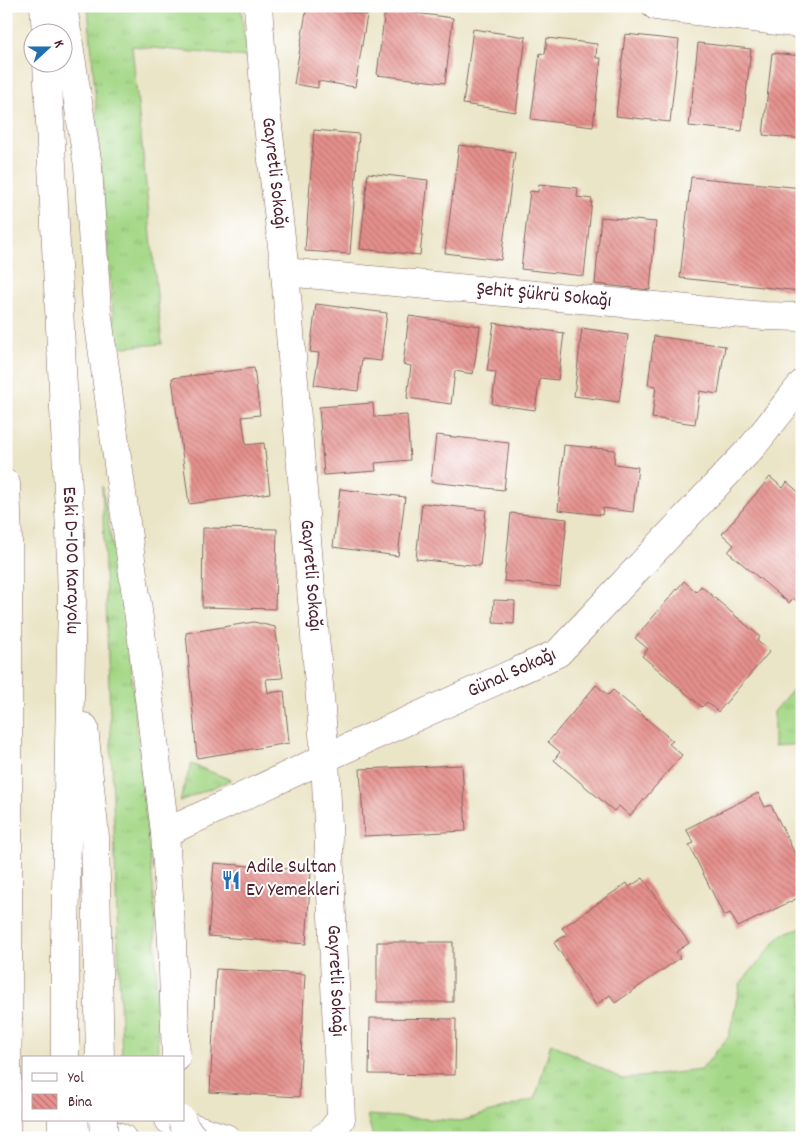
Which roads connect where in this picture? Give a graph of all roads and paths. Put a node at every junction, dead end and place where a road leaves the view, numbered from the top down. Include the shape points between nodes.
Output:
1 (44, 6) edge
2 (63, 6) edge
3 (258, 6) edge
4 (656, 6) edge
5 (45, 22) edge
6 (802, 24) edge
7 (47, 72) edge
8 (285, 272) junction
9 (802, 316) edge
10 (802, 384) edge
11 (6, 484) edge
12 (72, 601) junction
13 (325, 758) junction
14 (165, 833) junction
15 (65, 1047) edge
16 (100, 1048) edge
17 (176, 1056) edge
18 (6, 1070) edge
19 (16, 1096) edge
20 (62, 1122) edge
21 (78, 1122) edge
22 (103, 1122) edge
23 (175, 1122) edge
24 (175, 1122) edge
25 (182, 1122) edge
26 (6, 1138) edge
27 (61, 1138) edge
28 (104, 1138) edge
29 (122, 1138) edge
30 (174, 1138) edge
31 (194, 1138) edge
32 (226, 1138) edge
33 (322, 1138) edge

1 - 5 main road
2 - 14 main road via 88,166 97,310
3 - 8 main road, Gayretli Sokağı via 265,100
4 - 6 main road
7 - 12 main road, Eski D-100 Karayolu
8 - 9 main road, Şehit Şükrü Sokağı via 764,316
8 - 13 main road, Gayretli Sokağı
10 - 13 main road, Günal Sokağı via 753,446 558,653
11 - 26 main road, bridge
12 - 15 main road, Eski D-100 Karayolu
12 - 16 main road via 95,837
13 - 14 main road, Günal Sokağı
13 - 33 main road, Gayretli Sokağı via 341,1119
14 - 17 main road
18 - 19 main road
20 - 27 main road
21 - 29 main road
22 - 28 main road, bridge
23 - 32 main road
24 - 30 main road
25 - 31 main road, bridge

